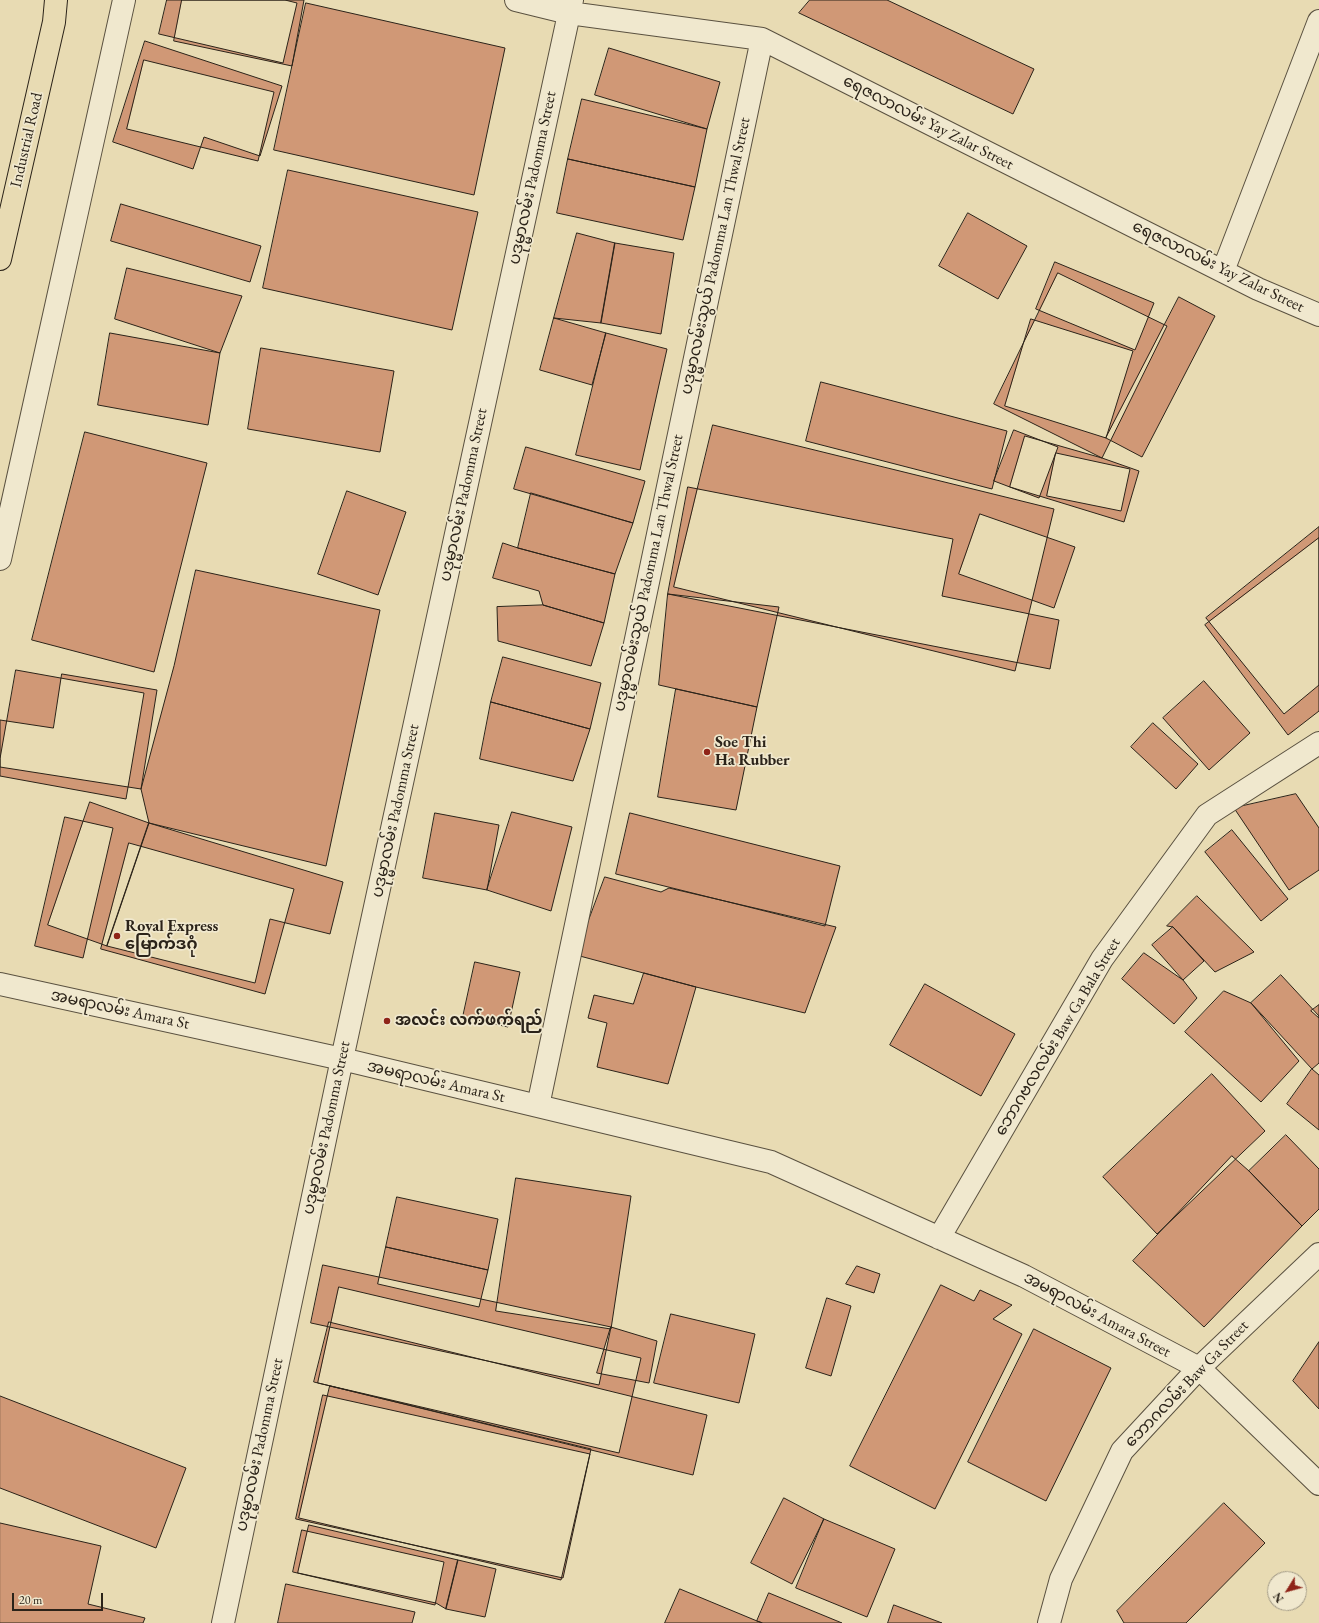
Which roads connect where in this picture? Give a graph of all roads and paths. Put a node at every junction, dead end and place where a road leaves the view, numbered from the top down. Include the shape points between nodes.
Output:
1 (56, 0) edge
2 (61, 0) edge
3 (124, 0) edge
4 (516, 0) edge
5 (570, 6) edge
6 (1319, 21) edge
7 (54, 22) junction
8 (762, 40) junction
9 (0, 259) edge
10 (1223, 271) junction
11 (1319, 316) edge
12 (0, 559) edge
13 (1319, 743) edge
14 (0, 984) edge
15 (342, 1059) junction
16 (538, 1106) junction
17 (842, 1195) joint
18 (939, 1238) junction
19 (1319, 1254) edge
20 (1199, 1368) junction
21 (1319, 1484) edge
22 (223, 1623) edge
23 (1049, 1623) edge

1 - 7 main road
2 - 7 main road
3 - 12 street
4 - 5 street, ရေဇလာလမ်း Yay Zalar Street
5 - 8 street, ရေဇလာလမ်း Yay Zalar Street
5 - 15 street, ပဒုမ္မာလမ်း Padomma Street
6 - 10 street
7 - 9 main road, Industrial Road
8 - 10 street, ရေဇလာလမ်း Yay Zalar Street
8 - 16 street, ပဒုမ္မာလမ်းသွယ် Padomma Lan Thwal Street
10 - 11 street, ရေဇလာလမ်း Yay Zalar Street
13 - 18 street, ဘောဂဗလလမ်း Baw Ga Bala Street via 1207,815 1102,959
14 - 15 street, အမရာလမ်း Amara St
15 - 16 street, အမရာလမ်း Amara St
15 - 22 street, ပဒုမ္မာလမ်း Padomma Street
16 - 17 street, အမရာလမ်း Amara St via 771,1162
17 - 18 street, အမရာလမ်း Amara Street
18 - 20 street, အမရာလမ်း Amara Street via 1024,1276
19 - 20 street, ဘောဂလမ်း Baw Ga Street
20 - 21 street, အမရာလမ်း Amara Street
20 - 23 street, ဘောဂလမ်း Baw Ga Street via 1122,1451 1061,1579

